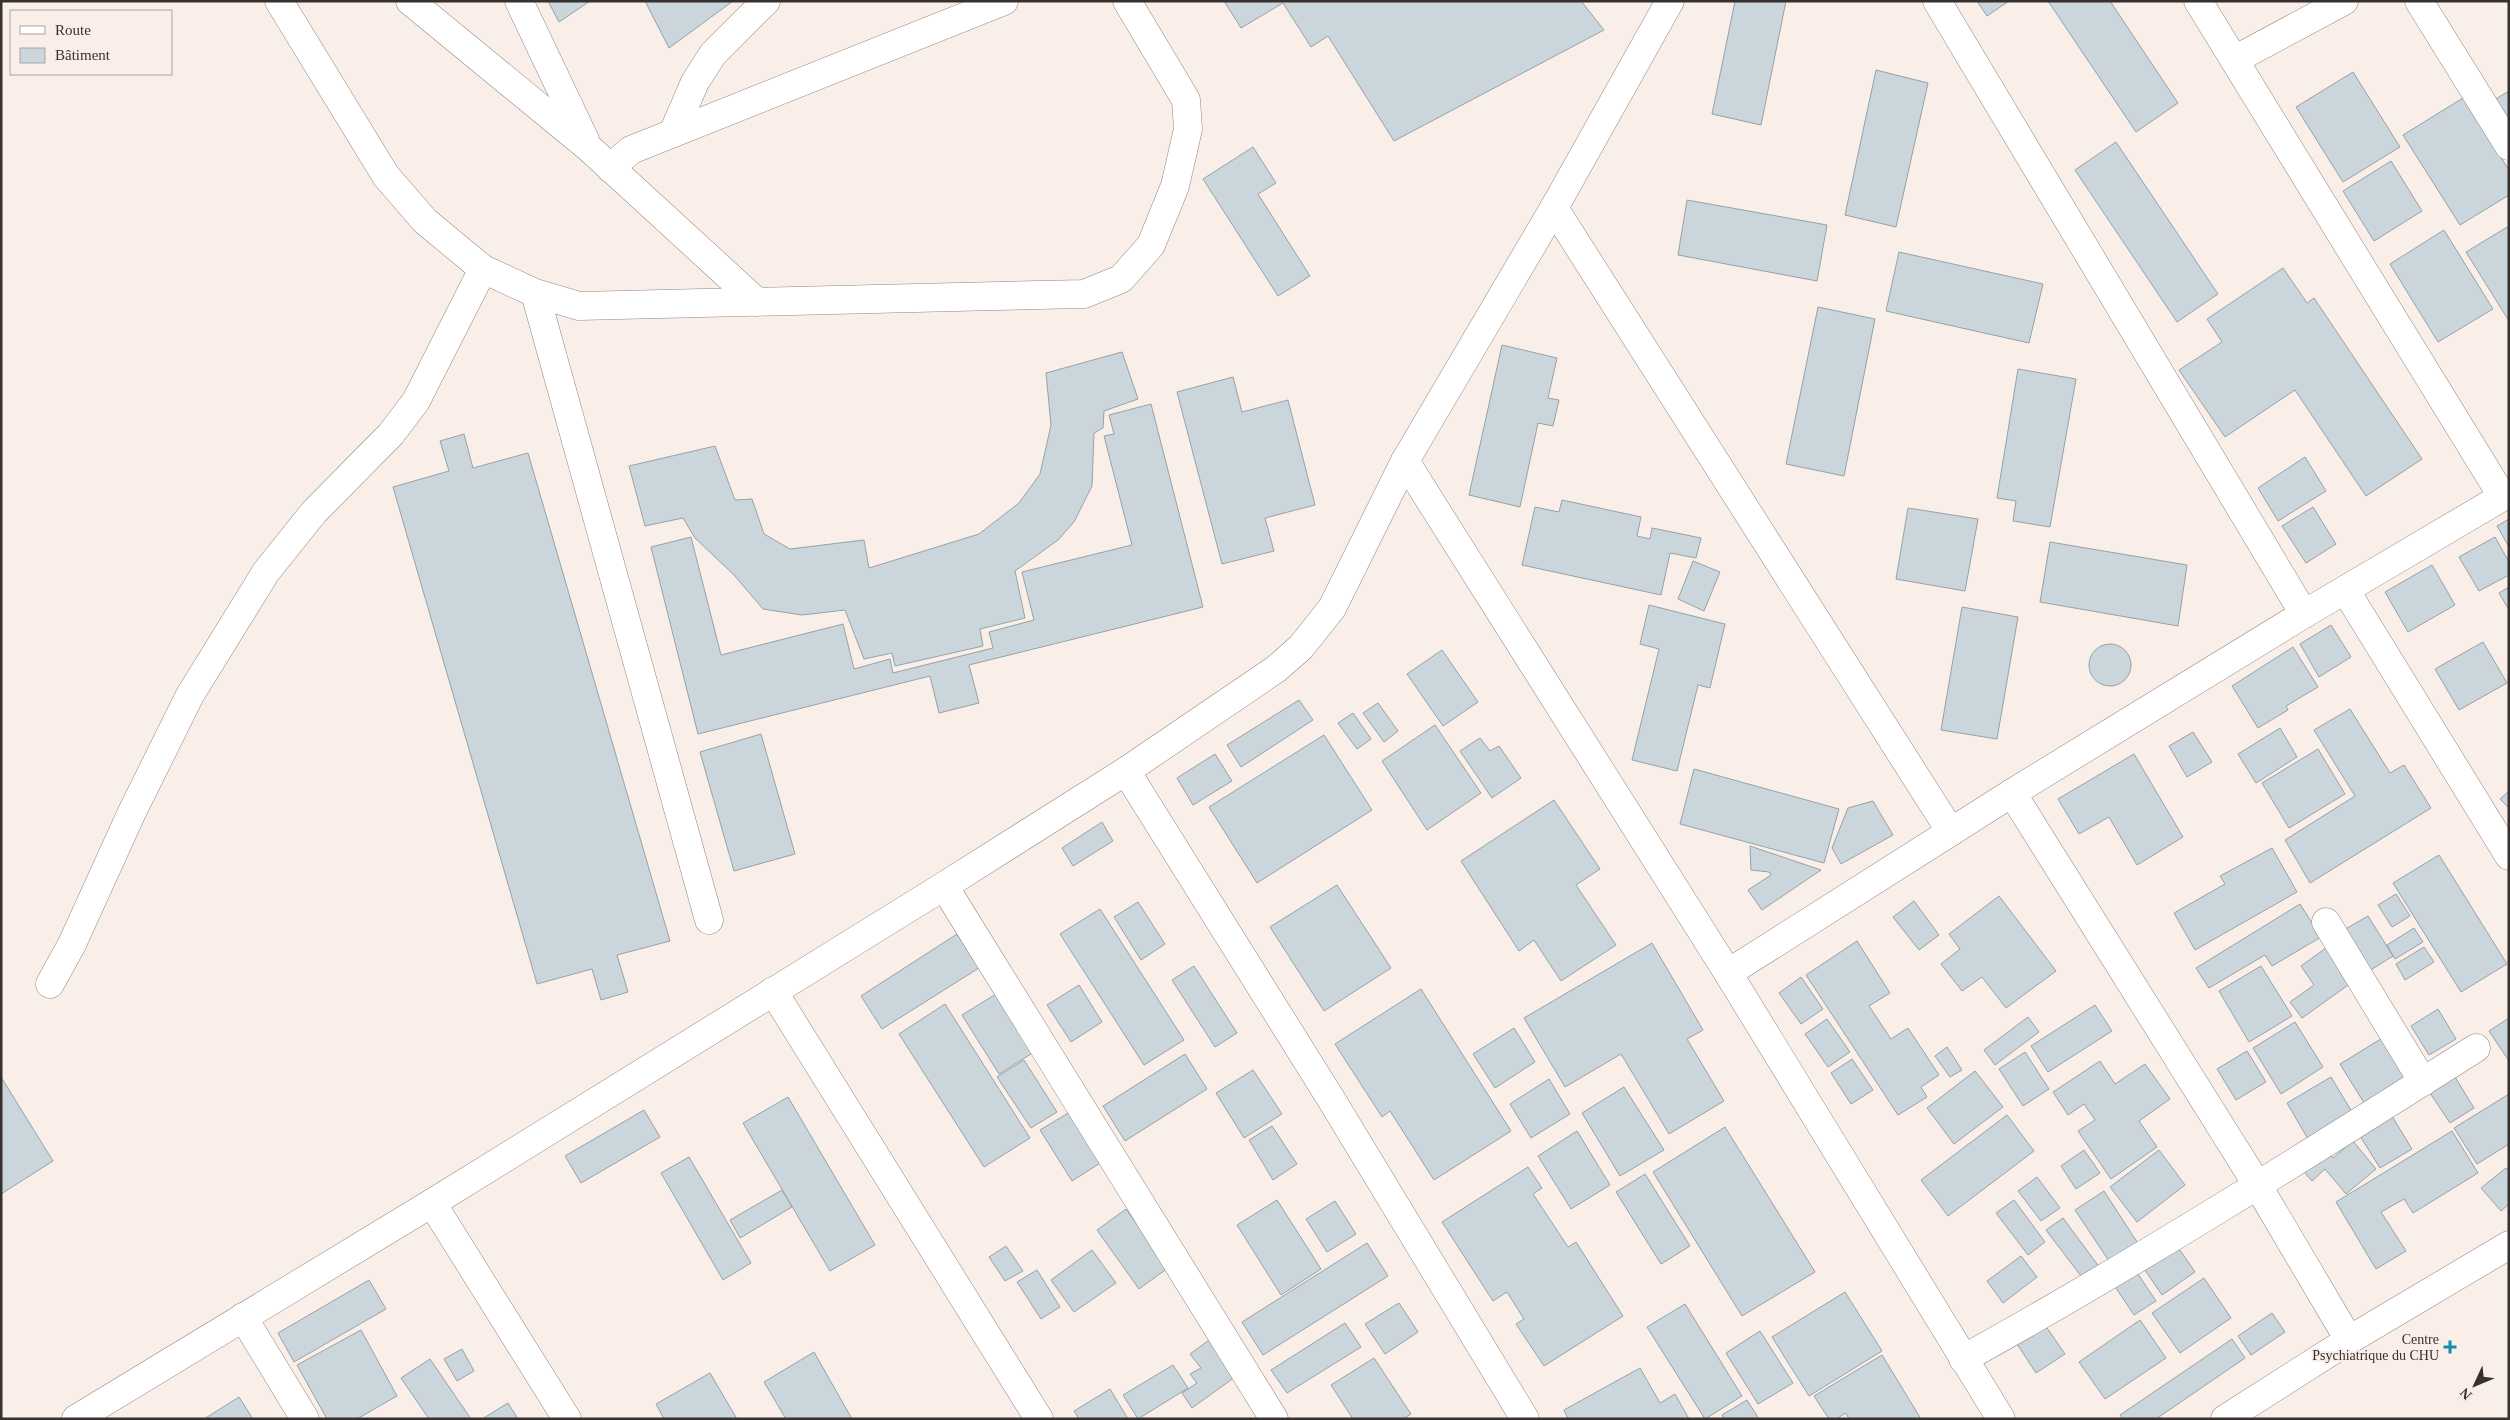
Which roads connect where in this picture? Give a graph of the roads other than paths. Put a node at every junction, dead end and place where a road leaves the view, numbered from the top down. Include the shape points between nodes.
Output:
1 (279, 1) edge
2 (410, 1) edge
3 (520, 1) edge
4 (766, 1) edge
5 (1004, 1) edge
6 (1127, 1) edge
7 (1670, 1) edge
8 (1937, 1) edge
9 (2198, 1) edge
10 (2344, 1) edge
11 (2420, 1) edge
12 (2234, 60) junction
13 (673, 133) junction
14 (2509, 146) edge
15 (589, 148) junction
16 (610, 168) junction
17 (1554, 208) junction
18 (483, 268) junction
19 (534, 293) junction
20 (757, 302) junction
21 (1405, 461) junction
22 (2505, 495) edge
23 (2346, 591) junction
24 (2304, 614) junction
25 (1126, 772) junction
26 (2012, 794) junction
27 (1951, 832) junction
28 (2509, 856) edge
29 (944, 886) junction
30 (709, 920) dead end
31 (2326, 922) dead end
32 (1728, 973) junction
33 (50, 984) dead end
34 (773, 991) junction
35 (2476, 1048) dead end
36 (2423, 1082) junction
37 (2258, 1186) junction
38 (432, 1204) junction
39 (2509, 1245) edge
40 (243, 1317) junction
41 (2349, 1340) junction
42 (1963, 1359) junction
43 (76, 1419) edge
44 (305, 1419) edge
45 (568, 1419) edge
46 (1039, 1419) edge
47 (1274, 1419) edge
48 (1525, 1419) edge
49 (2001, 1419) edge
50 (2225, 1419) edge

1 - 18 street via 386,176 425,221
2 - 15 street
3 - 15 street
4 - 13 street via 713,54 695,82
5 - 13 street
6 - 20 street via 1186,100 1188,129 1176,186 1151,245 1121,279 1084,294
7 - 17 street
8 - 24 street
9 - 12 street
10 - 12 street
11 - 14 street
12 - 22 street
13 - 16 street via 630,150
15 - 16 street
16 - 20 street
17 - 21 street
17 - 27 street
18 - 19 street
18 - 33 street via 416,401 391,434 314,512 266,572 190,694
19 - 20 street via 579,306
19 - 30 street
21 - 25 street via 1332,608 1301,647 1276,669
21 - 32 street
22 - 23 street
23 - 24 street
23 - 28 street
24 - 26 street
25 - 29 street
25 - 48 street via 1331,1099
26 - 27 street
26 - 37 street
27 - 32 street
29 - 34 street
29 - 47 street
31 - 36 street
32 - 42 street
34 - 38 street
34 - 46 street
35 - 36 street
36 - 37 street
37 - 41 street
37 - 42 street via 2063,1304
38 - 40 street
38 - 45 street
39 - 41 street
40 - 43 street
40 - 44 street
41 - 50 street
42 - 49 street

